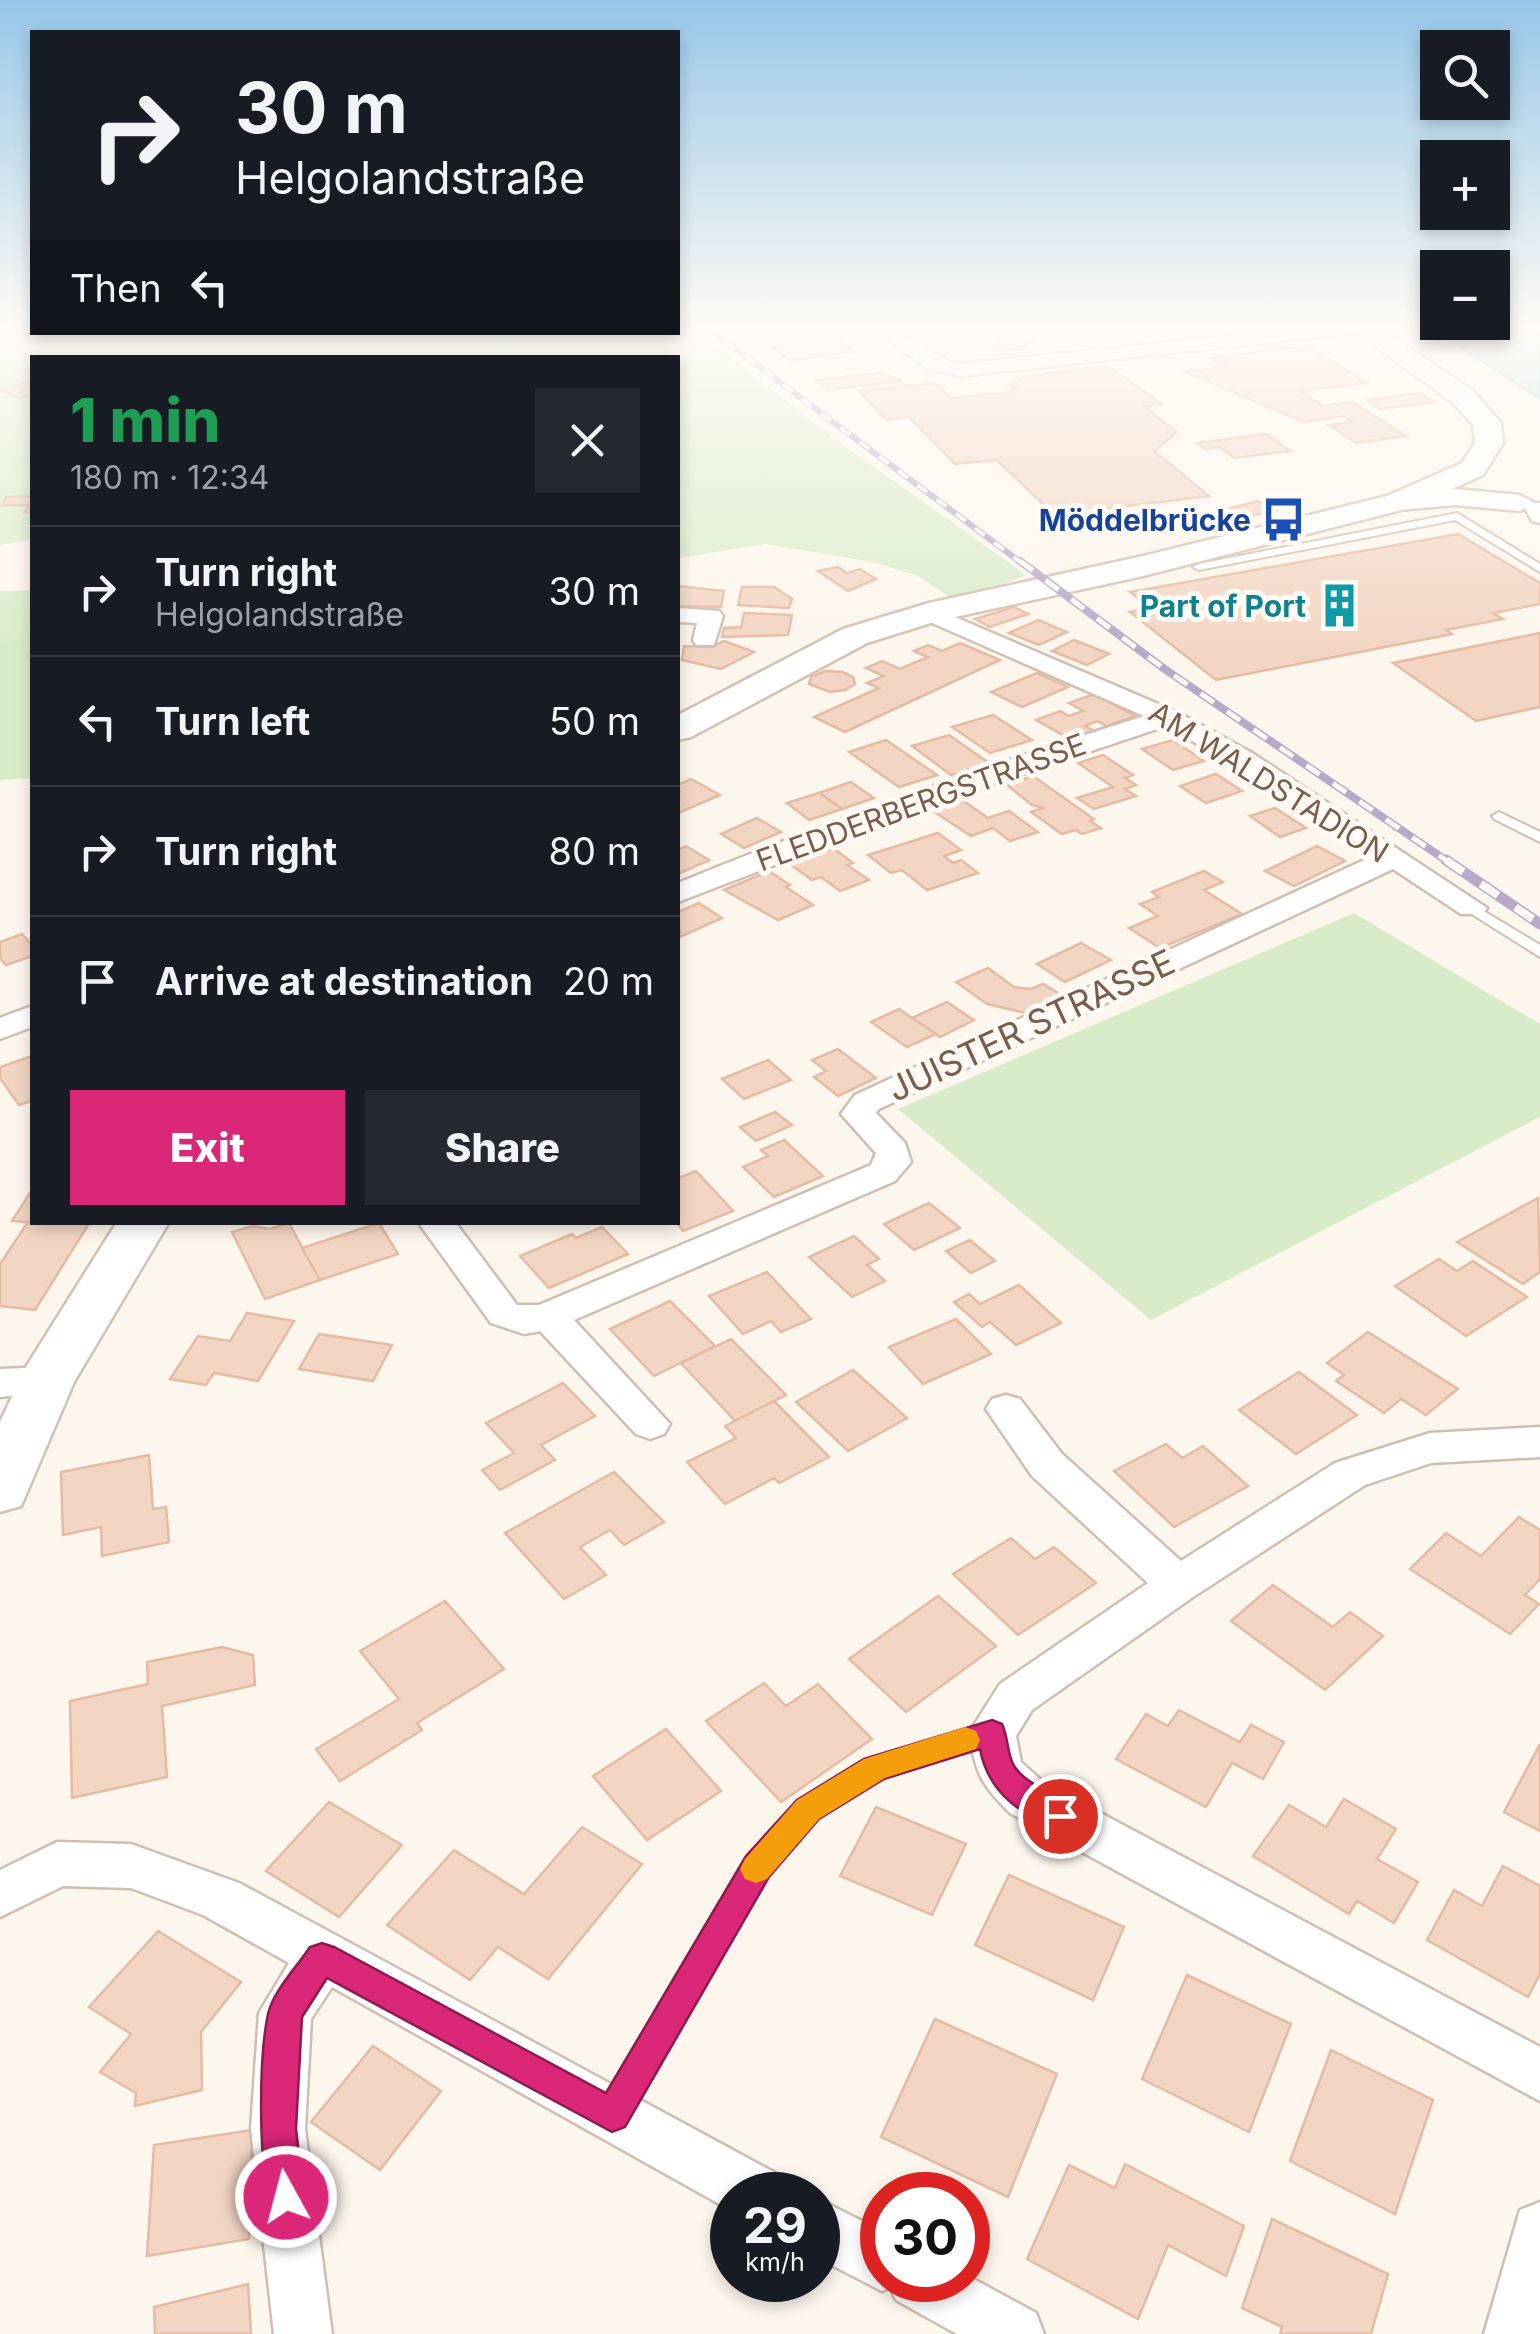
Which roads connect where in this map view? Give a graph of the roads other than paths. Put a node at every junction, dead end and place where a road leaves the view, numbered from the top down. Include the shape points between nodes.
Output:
1 (1488, 436) edge
2 (1459, 478) junction
3 (1398, 502) junction
4 (1534, 509) edge
5 (1199, 567) dead end
6 (1540, 568) edge
7 (929, 613) junction
8 (680, 615) edge
9 (705, 640) dead end
10 (1168, 717) junction
11 (680, 728) edge
12 (1499, 816) dead end
13 (1540, 838) edge
14 (1393, 858) junction
15 (680, 892) edge
16 (1472, 908) joint
17 (1540, 952) edge
18 (30, 1017) edge
19 (0, 1029) edge
20 (140, 1225) edge
21 (438, 1225) edge
22 (548, 1316) junction
23 (23, 1382) edge
24 (1006, 1409) dead end
25 (650, 1424) dead end
26 (1540, 1442) edge
27 (0, 1490) edge
28 (1178, 1585) junction
29 (992, 1733) junction
30 (0, 1895) edge
31 (322, 1958) junction
32 (1540, 2075) edge
33 (612, 2115) junction
34 (717, 2172) edge
35 (1540, 2230) edge
36 (956, 2302) edge
37 (302, 2334) edge
38 (1015, 2334) edge
39 (1512, 2334) edge

1 - 2 main road via 1482,456
2 - 3 main road
2 - 4 street
3 - 4 street via 1455,498
3 - 7 main road
5 - 6 lane via 1457,516
7 - 10 street, AM WALDSTADION
7 - 11 main road via 824,650
8 - 9 street via 711,616
10 - 14 street, AM WALDSTADION
10 - 15 street, FLEDDERBERGSTRASSE via 947,788
12 - 13 lane
14 - 16 street, AM WALDSTADION
14 - 22 street, JUISTER STRASSE via 867,1102 858,1114 892,1151 894,1162 884,1173
16 - 17 lane, AM WALDSTADION
18 - 19 street
20 - 23 main road
21 - 22 street, JUISTER STRASSE via 504,1314 524,1321
22 - 25 street
23 - 27 main road
24 - 28 street via 1047,1465
26 - 28 street via 1430,1448 1350,1474
28 - 29 street via 1016,1697
29 - 32 street via 999,1771 1027,1798
29 - 33 lane via 875,1768 808,1810 758,1866
30 - 31 street via 57,1864 131,1866 221,1899
31 - 33 street
31 - 37 street via 285,2013 278,2129
33 - 34 street
35 - 39 street
36 - 38 street

